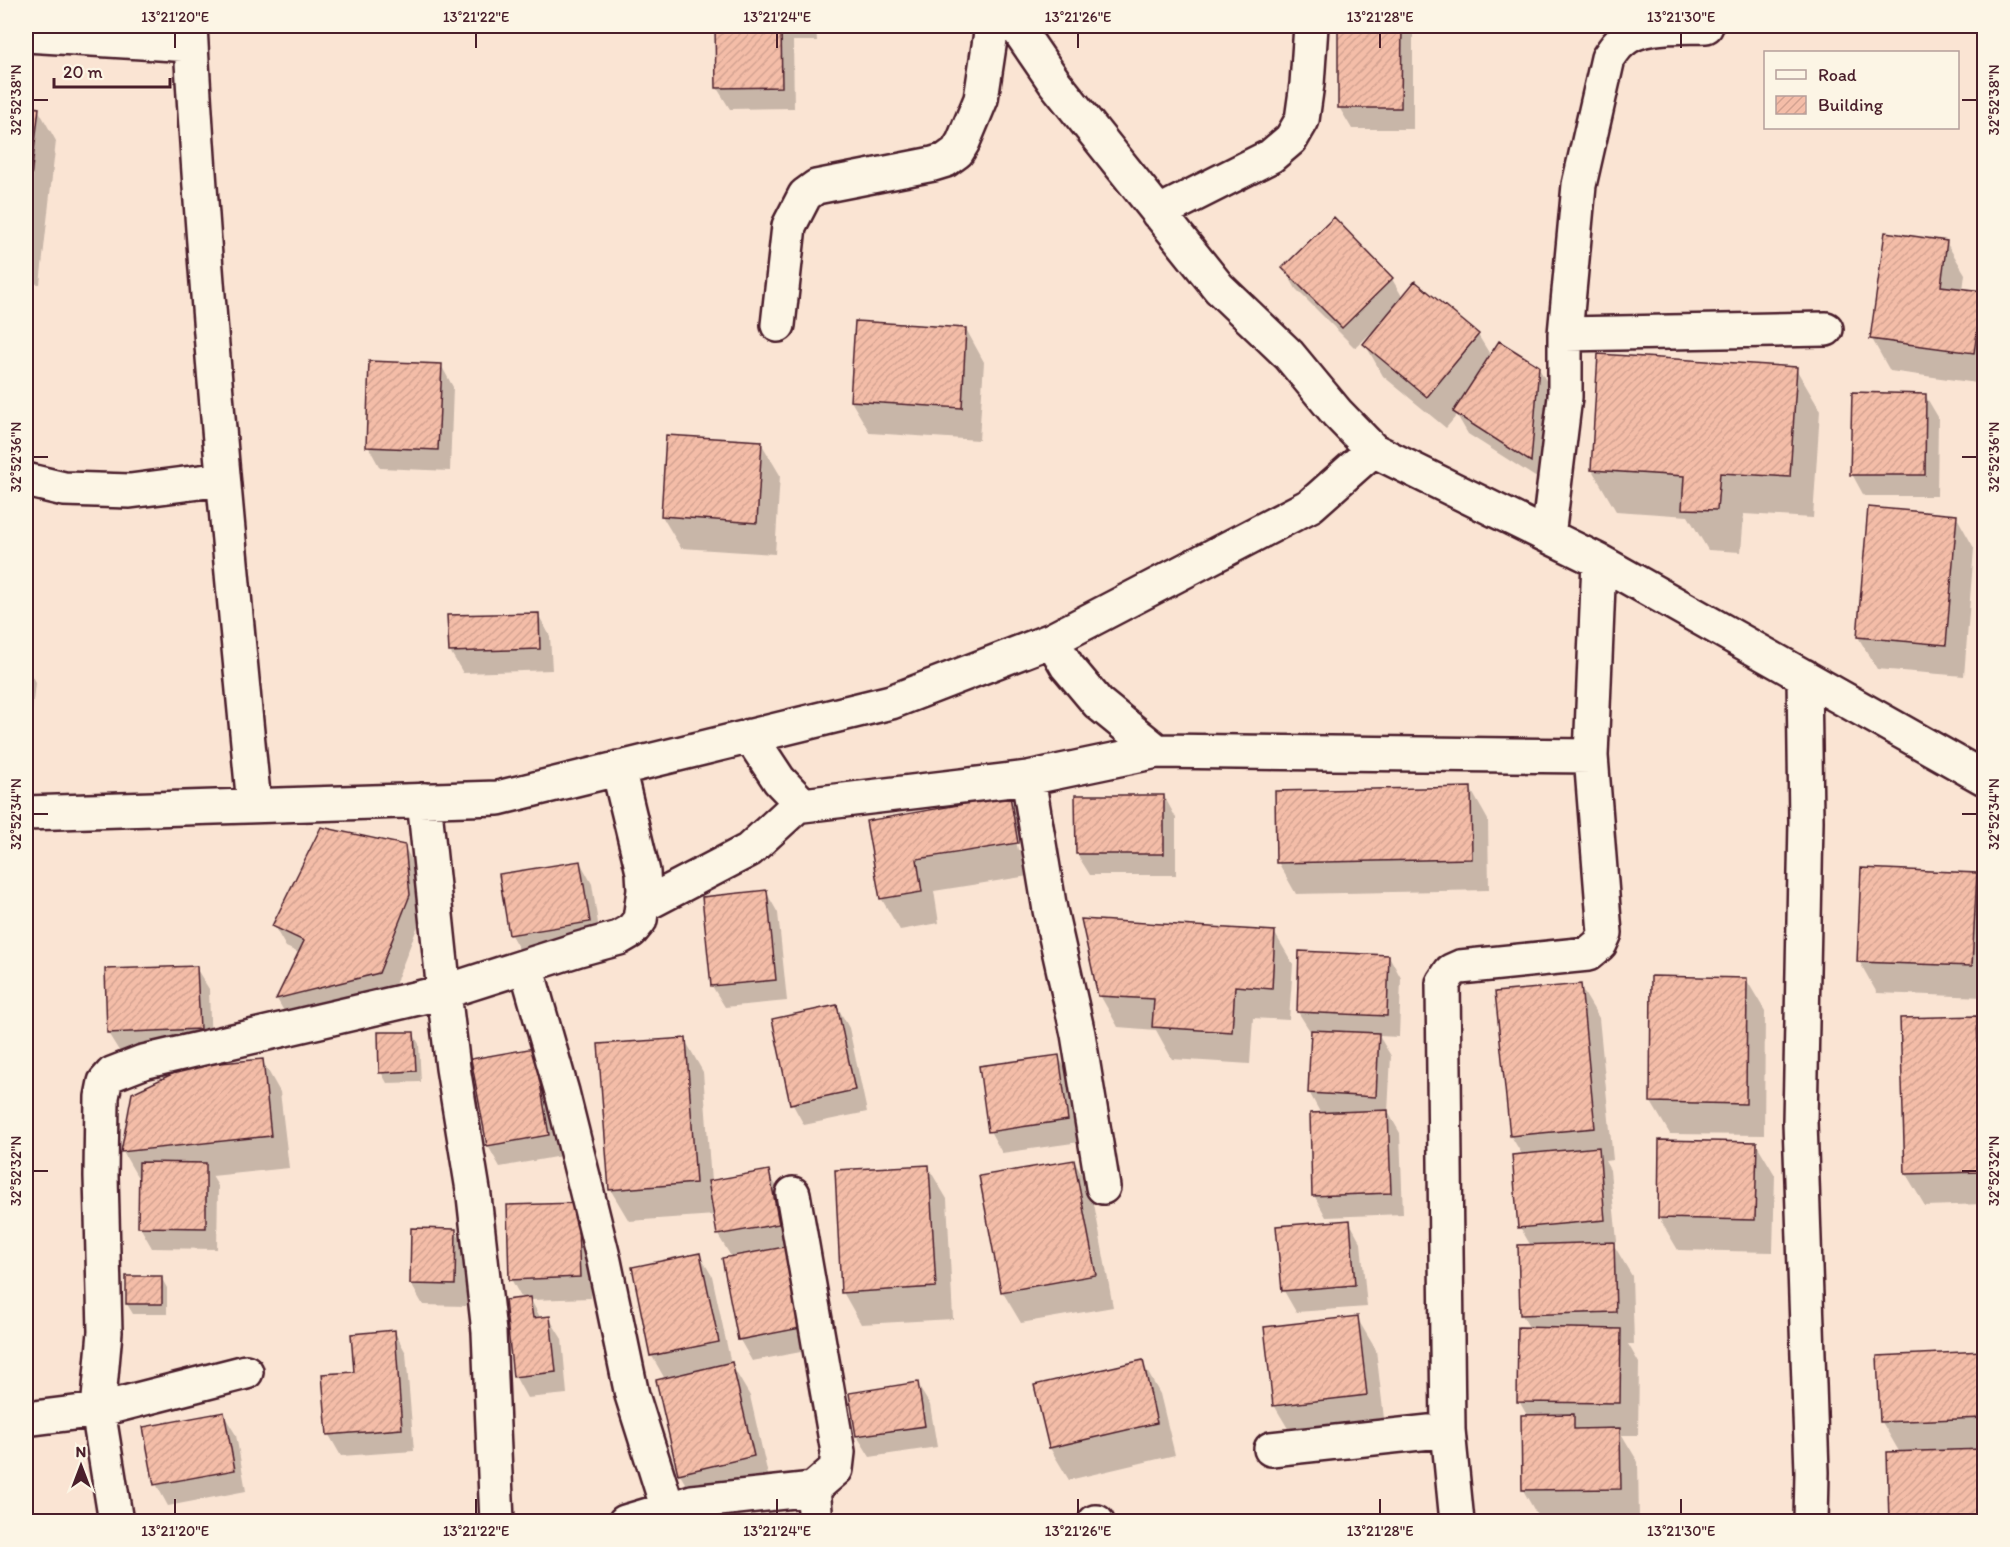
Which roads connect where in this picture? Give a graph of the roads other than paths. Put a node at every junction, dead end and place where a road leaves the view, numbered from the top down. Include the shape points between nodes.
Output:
1 (992, 26) edge
2 (1016, 26) edge
3 (1311, 26) edge
4 (1706, 26) edge
5 (26, 35) edge
6 (190, 35) edge
7 (1158, 213) junction
8 (778, 325) dead end
9 (1826, 329) dead end
10 (1565, 334) junction
11 (1373, 450) junction
12 (223, 479) junction
13 (26, 480) edge
14 (1548, 536) junction
15 (1599, 561) junction
16 (1052, 640) junction
17 (1804, 676) junction
18 (750, 736) junction
19 (1157, 752) junction
20 (1591, 756) junction
21 (618, 768) junction
22 (1028, 778) junction
23 (1984, 778) edge
24 (424, 800) junction
25 (800, 804) junction
26 (254, 806) junction
27 (26, 813) edge
28 (642, 906) junction
29 (526, 966) junction
30 (444, 992) junction
31 (1102, 1187) dead end
32 (793, 1194) dead end
33 (246, 1372) dead end
34 (98, 1410) junction
35 (26, 1419) edge
36 (1448, 1430) junction
37 (1271, 1449) dead end
38 (813, 1489) junction
39 (668, 1509) junction
40 (116, 1521) edge
41 (497, 1521) edge
42 (625, 1521) edge
43 (816, 1521) edge
44 (1457, 1521) edge
45 (1811, 1521) edge

1 - 8 street via 981,99 957,152 933,164 816,187 805,195 789,226
2 - 7 street
3 - 7 street via 1302,120 1291,139 1271,156
4 - 10 street via 1635,33 1620,42 1608,58 1579,185
5 - 6 street
6 - 12 street
7 - 11 street via 1219,288 1288,355
9 - 10 street
10 - 14 street via 1565,397
11 - 14 street
11 - 16 street via 1311,505
12 - 13 street via 130,491 64,489
12 - 26 street
14 - 15 street
15 - 17 street
15 - 20 street
16 - 18 street via 891,702
16 - 19 street via 1067,666 1098,703
17 - 23 street
17 - 45 street via 1806,821 1800,1122
18 - 21 street
18 - 25 street
19 - 20 street
19 - 22 street
20 - 36 street via 1605,933 1600,944 1588,954 1460,967 1448,974 1443,983
21 - 24 street via 498,798
21 - 28 street via 643,872
22 - 25 street
22 - 31 street via 1050,910 1078,1034
24 - 26 street
24 - 30 street
25 - 28 street via 749,850
26 - 27 street
28 - 29 street via 640,920 619,938
29 - 30 street
29 - 39 street via 565,1103 632,1395
30 - 34 street via 143,1062 112,1074 105,1082 101,1176 105,1332
30 - 41 street via 489,1332
32 - 38 street via 838,1452 836,1469
33 - 34 street
34 - 35 street
34 - 40 street
36 - 37 street
36 - 44 street
38 - 39 street via 692,1502
38 - 43 street
39 - 42 street

